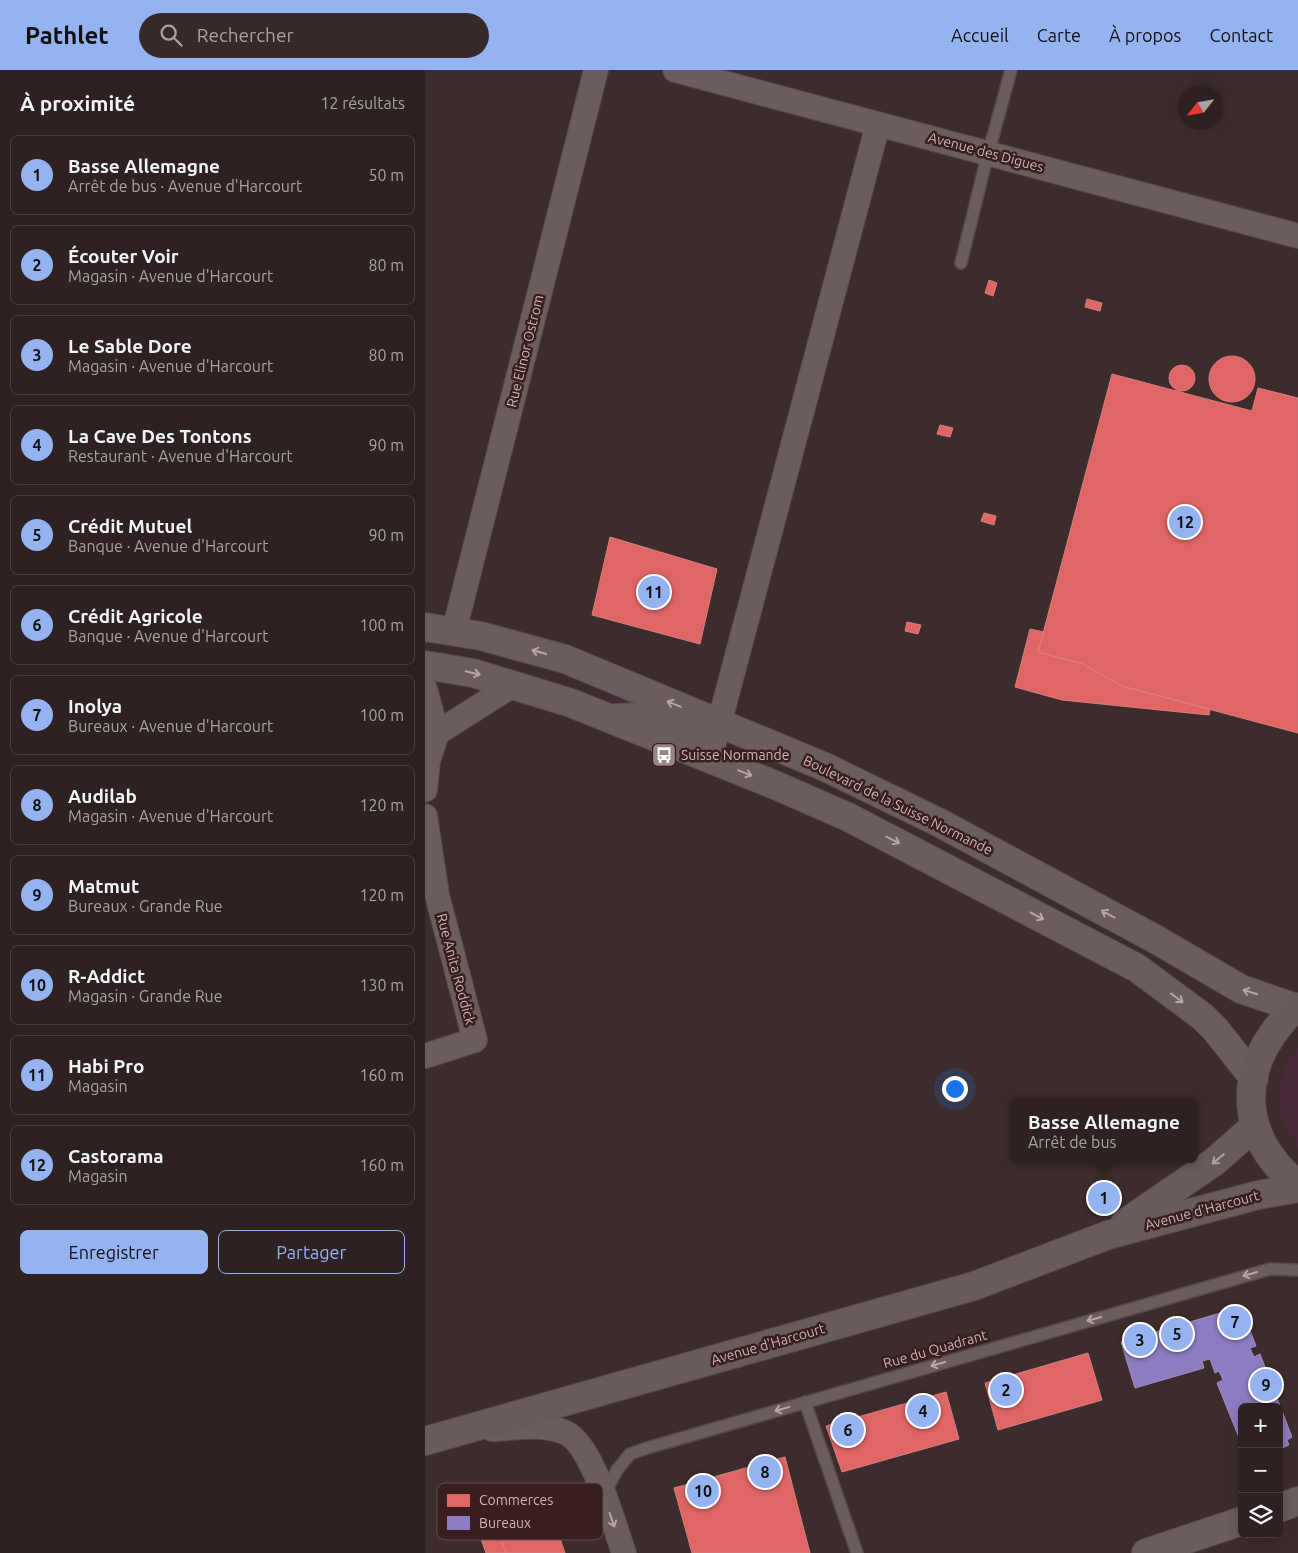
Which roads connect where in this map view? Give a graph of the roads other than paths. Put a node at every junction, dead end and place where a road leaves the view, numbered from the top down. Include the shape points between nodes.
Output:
1 (596, 70) edge
2 (675, 70) edge
3 (1011, 70) edge
4 (878, 124) junction
5 (988, 153) junction
6 (1298, 236) edge
7 (961, 262) dead end
8 (425, 627) edge
9 (454, 631) junction
10 (425, 665) edge
11 (513, 685) junction
12 (425, 689) edge
13 (603, 716) junction
14 (719, 722) junction
15 (437, 733) junction
16 (425, 790) edge
17 (425, 816) edge
18 (1297, 1007) edge
19 (425, 1056) edge
20 (1254, 1078) junction
21 (1255, 1126) junction
22 (1298, 1187) edge
23 (1108, 1235) junction
24 (1298, 1270) edge
25 (805, 1402) junction
26 (463, 1431) junction
27 (425, 1441) edge
28 (599, 1483) edge
29 (603, 1495) joint
30 (1298, 1501) edge
31 (1283, 1508) edge
32 (1283, 1510) edge
33 (1298, 1510) edge
34 (1238, 1522) edge
35 (1162, 1550) edge
36 (624, 1553) edge
37 (857, 1553) edge

1 - 9 street, Rue Elinor Ostrom
2 - 4 street, Avenue des Digues
3 - 5 lane
4 - 5 street, Avenue des Digues
4 - 14 street
5 - 6 street, Avenue des Digues
5 - 7 lane
8 - 9 street, Boulevard de la Suisse Normande
14 -> 9 street, Boulevard de la Suisse Normande via 565,659
10 -> 11 street via 473,673
11 - 13 street
11 - 15 street
12 - 15 street
13 - 14 street via 638,715 714,744
13 -> 20 street via 848,817 1137,968 1203,1017
18 -> 14 street, Boulevard de la Suisse Normande via 1241,989 940,823 825,767
15 - 16 street via 427,761
17 - 19 street, Rue Anita Roddick via 437,895 475,1040
18 - 20 main road via 1263,1048
20 - 21 main road via 1251,1100
21 - 22 main road via 1266,1152
21 -> 23 main road, Avenue d'Harcourt via 1214,1162
22 - 23 main road, Avenue d'Harcourt
23 - 26 main road, Avenue d'Harcourt via 973,1286
24 -> 25 lane, Rue du Quadrant via 1270,1269
25 -> 29 lane, Rue du Quadrant via 630,1454
25 - 37 lane
26 - 27 main road, Avenue d'Harcourt
26 - 28 street via 540,1426 566,1432 593,1464
29 -> 36 street
30 - 31 street
32 - 33 street
34 - 35 street

